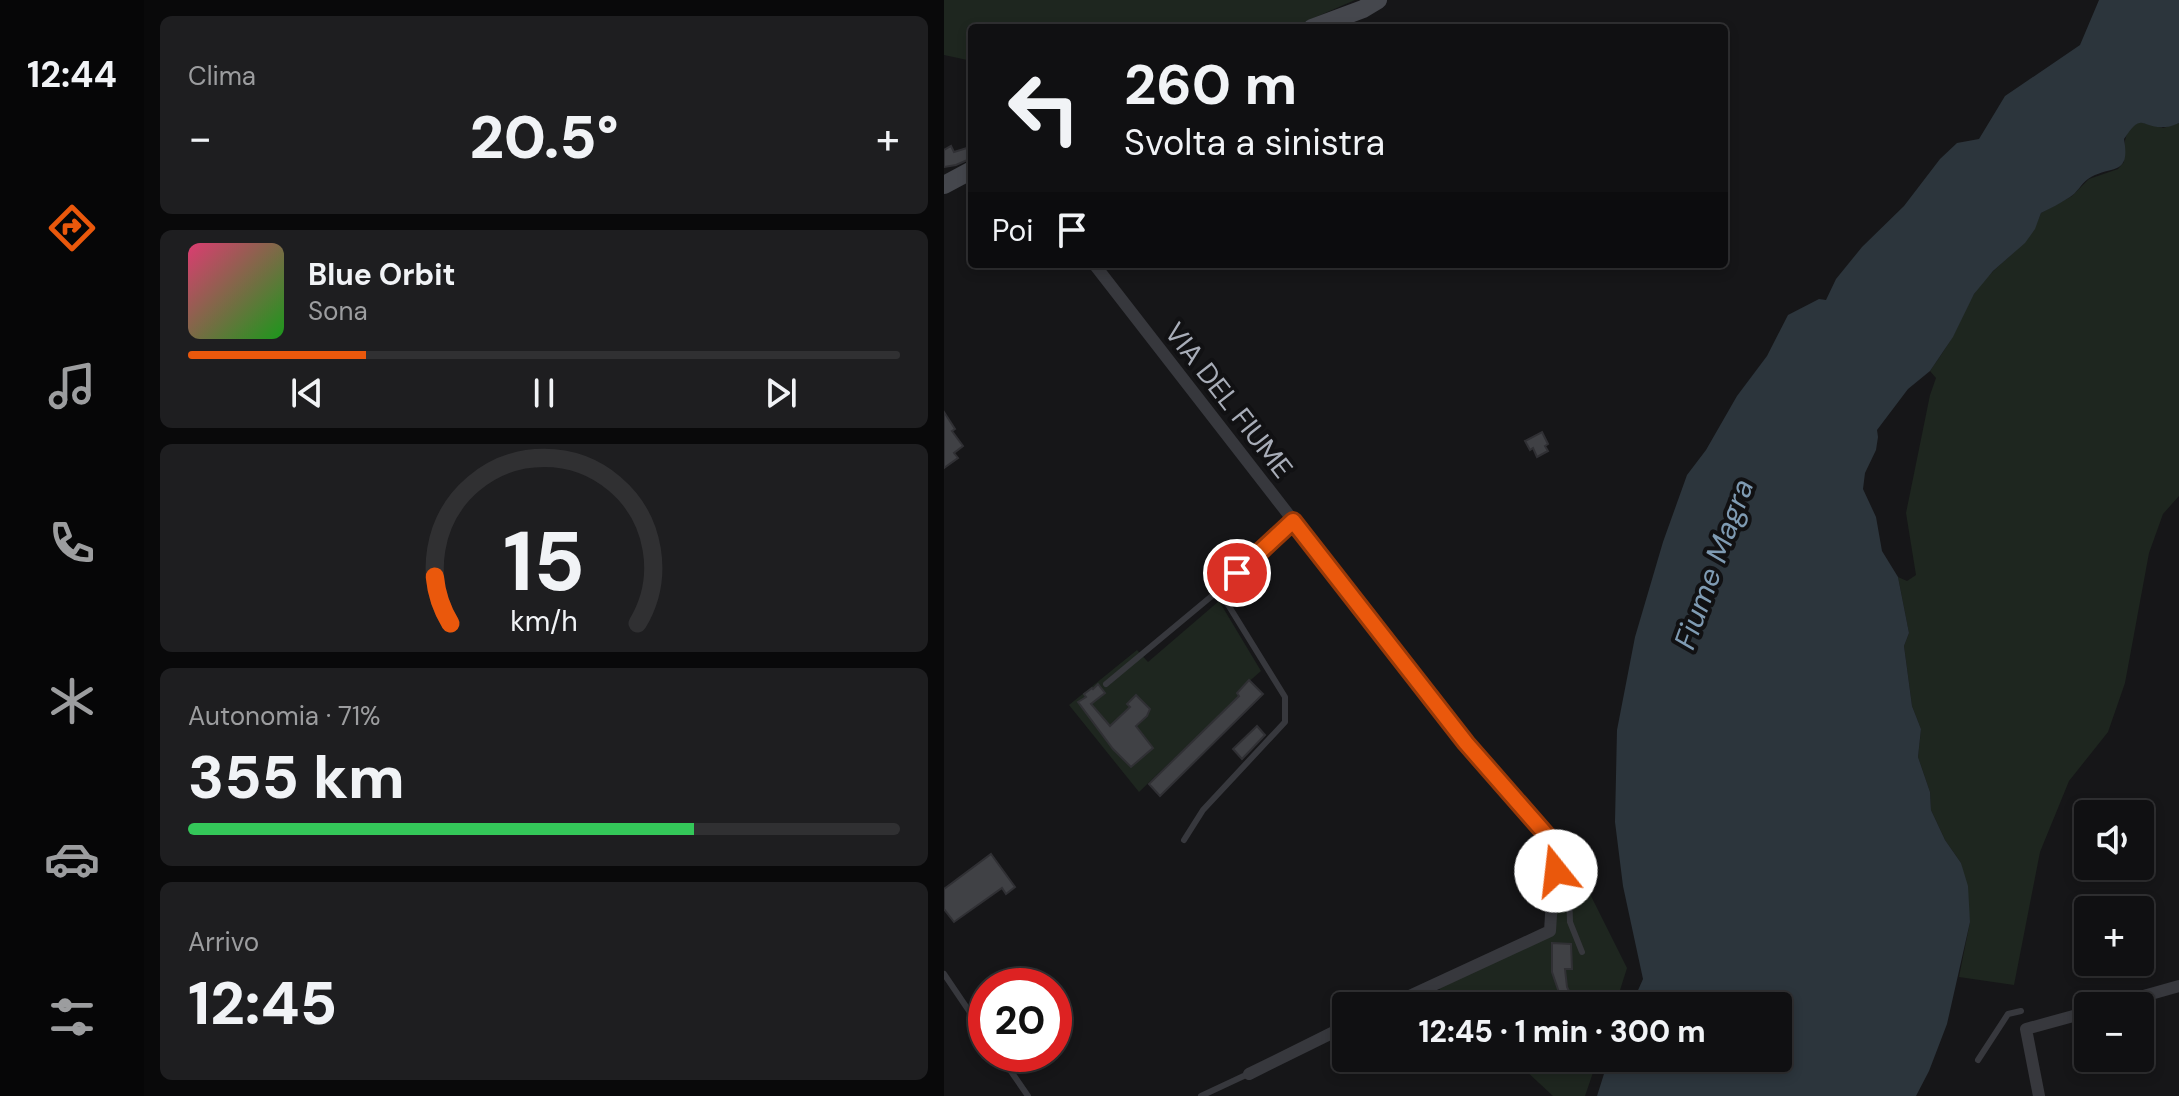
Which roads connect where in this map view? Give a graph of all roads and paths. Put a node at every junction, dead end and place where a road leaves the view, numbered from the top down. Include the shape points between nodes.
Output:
1 (1378, 0) edge
2 (1323, 24) edge
3 (968, 172) edge
4 (944, 185) edge
5 (1097, 268) edge
6 (1293, 521) junction
7 (1219, 590) junction
8 (1106, 684) dead end
9 (1184, 840) dead end
10 (1554, 867) junction
11 (1582, 952) dead end
12 (944, 974) edge
13 (2179, 986) edge
14 (1418, 992) edge
15 (2154, 993) edge
16 (968, 1009) edge
17 (2021, 1011) dead end
18 (2074, 1016) edge
19 (1332, 1033) edge
20 (1978, 1060) dead end
21 (1011, 1072) edge
22 (1249, 1074) joint
23 (1028, 1096) edge
24 (1201, 1096) edge
25 (2039, 1096) edge

1 - 2 main road
3 - 4 main road
5 - 6 street, VIA DEL FIUME
6 - 7 lane
6 - 10 street, VIA DEL FIUME via 1466,743 1550,839
7 - 8 lane
7 - 9 lane via 1285,697 1285,722 1203,810
10 - 11 lane via 1569,890 1570,922
10 - 14 street, VIA DEL FIUME via 1550,931
12 - 16 lane
13 - 15 street
17 - 20 lane via 2008,1014
18 - 25 street via 2026,1029
19 - 22 street
21 - 23 lane
22 - 24 lane

